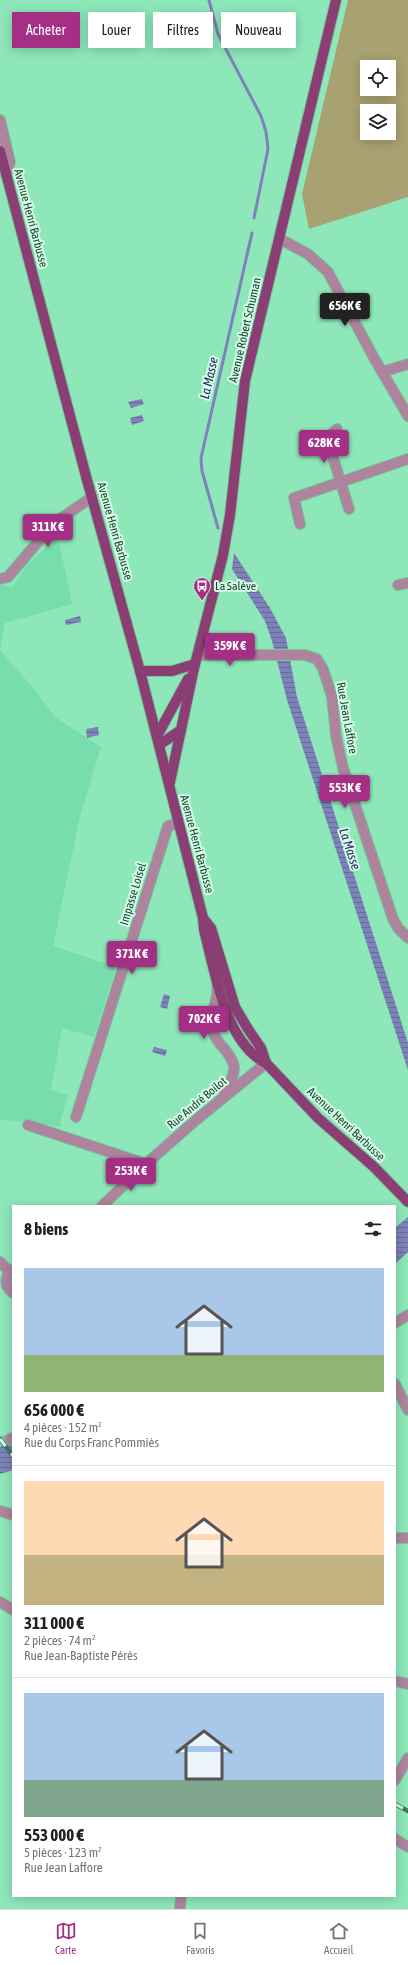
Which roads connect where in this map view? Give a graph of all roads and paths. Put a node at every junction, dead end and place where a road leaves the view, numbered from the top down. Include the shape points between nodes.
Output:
1 (336, 0) edge
2 (0, 120) edge
3 (0, 151) edge
4 (3, 171) edge
5 (280, 239) junction
6 (408, 364) edge
7 (382, 372) junction
8 (408, 416) edge
9 (337, 429) dead end
10 (408, 459) edge
11 (341, 482) junction
12 (92, 496) junction
13 (349, 509) dead end
14 (300, 524) dead end
15 (0, 579) edge
16 (408, 583) edge
17 (398, 585) dead end
18 (196, 662) junction
19 (140, 671) junction
20 (181, 730) junction
21 (158, 740) junction
22 (169, 786) junction
23 (178, 823) junction
24 (203, 918) junction
25 (408, 938) edge
26 (216, 976) junction
27 (221, 992) junction
28 (236, 1007) junction
29 (266, 1064) junction
30 (221, 1099) junction
31 (76, 1117) dead end
32 (28, 1126) dead end
33 (146, 1164) junction
34 (408, 1202) edge
35 (103, 1205) edge
36 (0, 1262) edge
37 (12, 1271) edge
38 (12, 1292) edge
39 (408, 1314) edge
40 (396, 1322) edge
41 (396, 1386) edge
42 (408, 1410) edge
43 (0, 1511) edge
44 (12, 1515) edge
45 (396, 1538) edge
46 (408, 1538) edge
47 (0, 1602) edge
48 (12, 1609) edge
49 (396, 1681) edge
50 (408, 1684) edge
51 (408, 1758) edge
52 (396, 1778) edge
53 (396, 1840) edge
54 (408, 1847) edge
55 (182, 1897) edge
56 (180, 1909) edge

1 - 5 main road, Avenue Robert Schuman
2 - 4 street via 10,162
3 - 4 main road, Avenue Henri Barbusse
4 - 12 main road, Avenue Henri Barbusse
5 - 7 street via 308,254 328,272
5 - 18 main road, Avenue Robert Schuman via 245,381 230,515
6 - 7 street
7 - 8 street
9 - 11 street via 327,438
10 - 11 street
11 - 13 street
11 - 14 street via 294,498
12 - 15 street via 53,524 8,577
12 - 19 main road, Avenue Henri Barbusse
16 - 17 street
18 - 19 main road via 172,671
18 - 20 main road, Avenue Robert Schuman
18 - 21 main road, Avenue Robert Schuman
18 - 25 street, Rue Jean Laffore via 263,655 306,655 317,659 329,684 343,768 393,919
19 - 21 main road, Avenue Henri Barbusse
20 - 21 main road
20 - 22 main road, Avenue Robert Schuman
21 - 22 main road, Avenue Henri Barbusse
22 - 23 main road, Avenue Henri Barbusse
23 - 24 main road, Avenue Henri Barbusse
23 - 31 street, Impasse Loisel via 168,826
24 - 26 main road, Avenue Henri Barbusse
24 - 28 main road, Avenue Henri Barbusse via 211,928
26 - 27 main road, Avenue Henri Barbusse
26 - 30 street via 218,990 212,1010 212,1030 236,1069
27 - 28 main road
27 - 29 main road, Avenue Henri Barbusse via 232,1026 248,1049
28 - 29 main road, Avenue Henri Barbusse via 261,1048
29 - 30 street, Rue André Boilot
29 - 34 main road, Avenue Henri Barbusse via 318,1118 374,1167
30 - 33 street, Rue André Boilot
32 - 33 street
33 - 35 street, Rue André Boilot
36 - 37 street
37 - 38 street via 7,1277 6,1285
39 - 40 street
41 - 42 street
43 - 44 street
45 - 46 street
47 - 48 street
49 - 50 street
51 - 52 street
53 - 54 street
55 - 56 street

